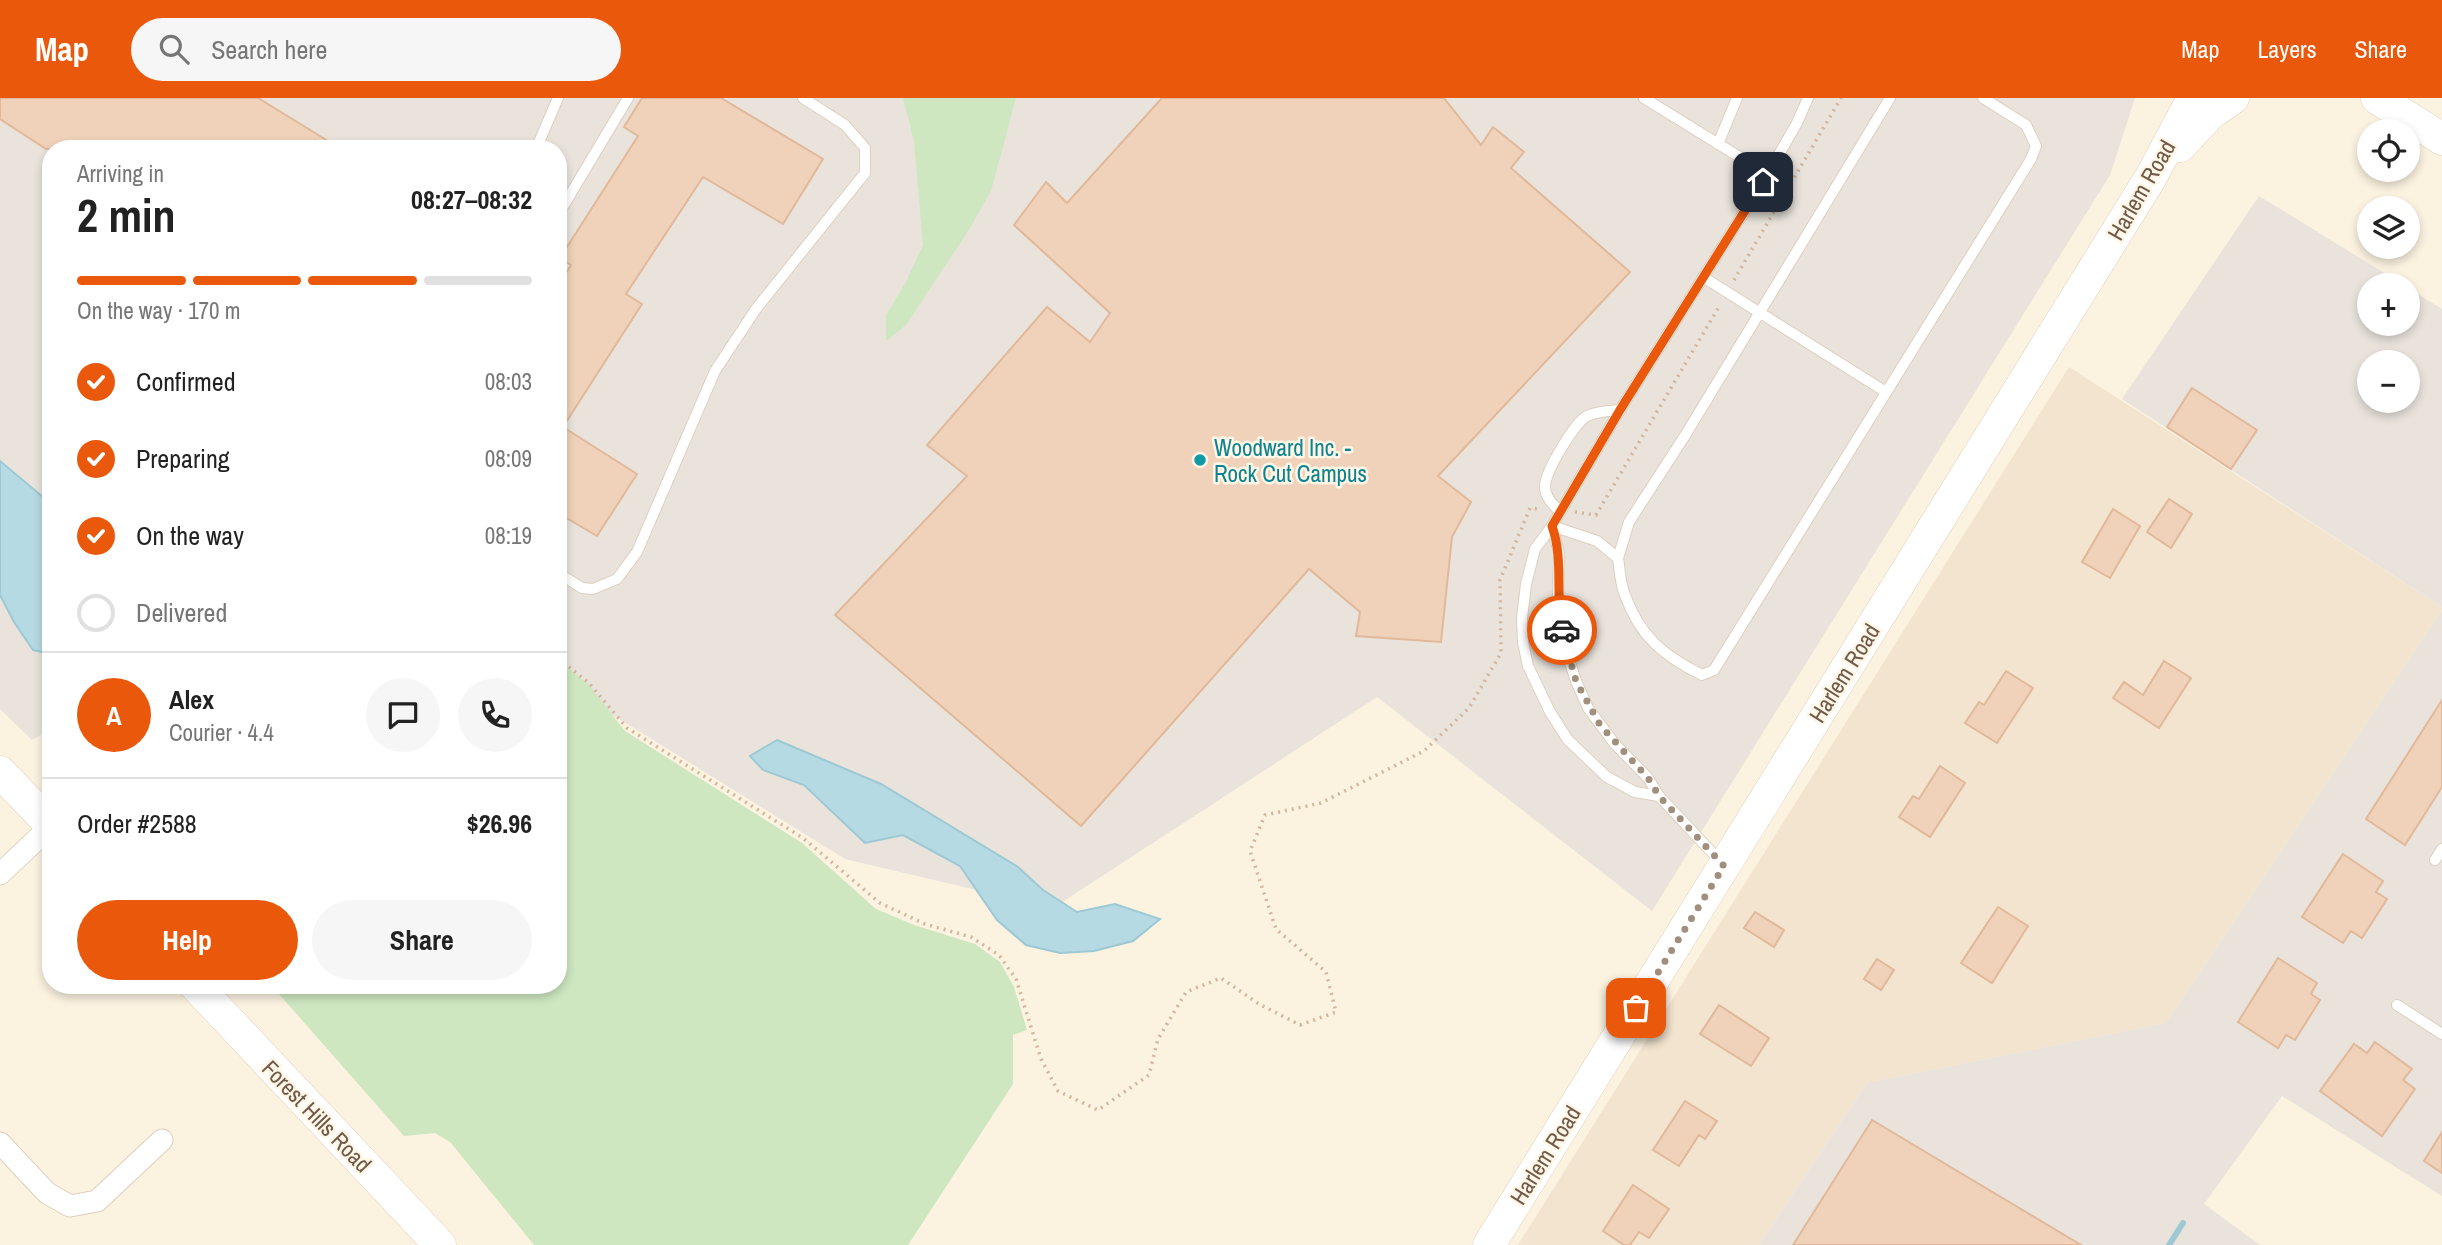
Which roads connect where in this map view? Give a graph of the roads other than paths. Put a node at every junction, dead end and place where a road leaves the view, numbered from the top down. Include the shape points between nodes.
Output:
1 (558, 98) edge
2 (628, 98) edge
3 (803, 98) edge
4 (1644, 98) edge
5 (1737, 98) edge
6 (1808, 98) edge
7 (1890, 98) edge
8 (1983, 98) edge
9 (2181, 98) edge
10 (2193, 98) edge
11 (2233, 98) edge
12 (2377, 98) edge
13 (2442, 139) edge
14 (540, 140) edge
15 (1718, 144) junction
16 (1767, 174) junction
17 (2151, 177) junction
18 (567, 200) edge
19 (1703, 277) junction
20 (1760, 312) junction
21 (1886, 392) junction
22 (1620, 410) junction
23 (1559, 511) junction
24 (1552, 526) junction
25 (1618, 558) junction
26 (567, 579) edge
27 (0, 772) edge
28 (1659, 796) junction
29 (42, 816) edge
30 (42, 834) edge
31 (2442, 849) edge
32 (2435, 860) dead end
33 (1724, 866) junction
34 (0, 874) edge
35 (203, 994) edge
36 (2397, 1005) dead end
37 (2442, 1034) edge
38 (162, 1140) dead end
39 (0, 1143) edge
40 (440, 1245) edge
41 (1489, 1245) edge

1 - 14 lane
2 - 18 lane
3 - 26 lane via 845,125 865,148 865,173 756,309 715,371 637,552 617,579 593,589
4 - 15 lane
5 - 15 lane
6 - 16 lane
7 - 20 lane
8 - 21 lane via 2026,125 2036,146
9 - 17 main road via 2180,118
10 - 17 main road, Harlem Road
11 - 17 main road via 2211,113
12 - 13 main road
15 - 16 lane
16 - 19 lane
17 - 33 main road, Harlem Road
19 - 20 lane
19 - 22 lane
20 - 21 lane
20 - 25 lane via 1629,522
21 - 25 lane via 1714,670 1702,675 1672,660 1645,634 1624,594
22 - 23 lane
22 - 23 lane via 1585,416 1575,427 1547,476 1545,489
23 - 24 lane
24 - 25 lane via 1597,541
24 - 28 lane via 1559,553 1560,623 1576,681 1600,725
24 - 28 lane via 1535,549 1526,584 1523,642 1533,678 1550,712 1582,755 1607,777 1635,792
27 - 29 main road
28 - 33 lane
30 - 34 street
31 - 32 lane
33 - 41 main road, Harlem Road
35 - 40 main road, Forest Hills Road
36 - 37 lane
38 - 39 street via 97,1200 70,1206 47,1193

